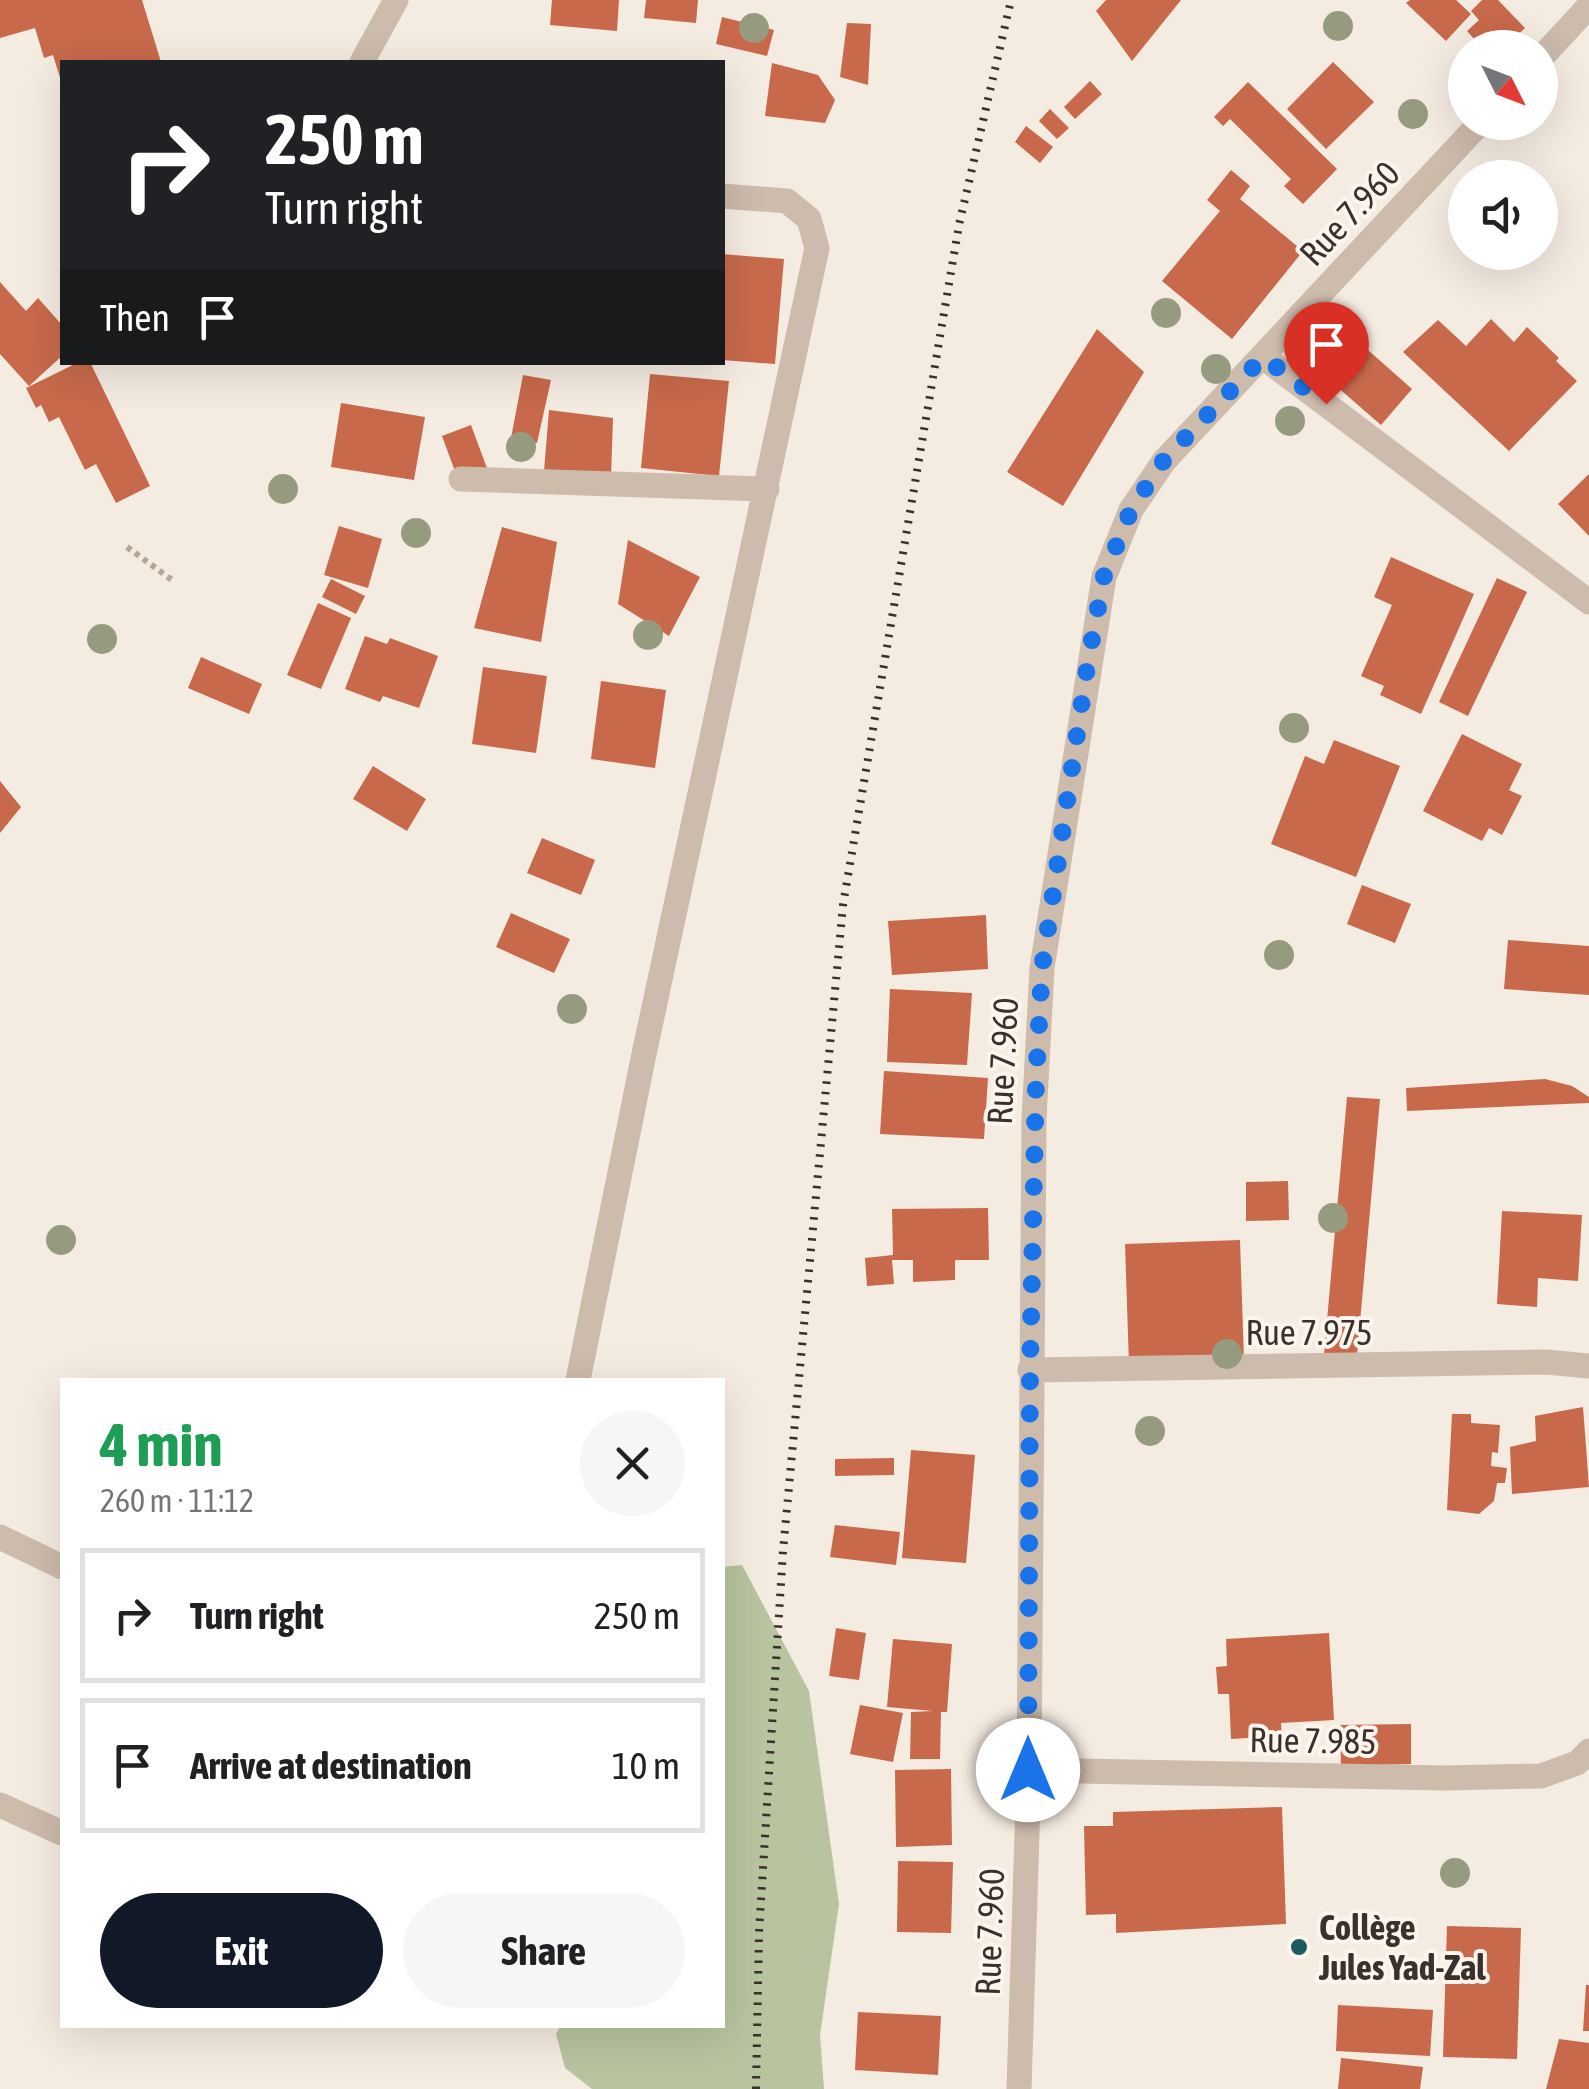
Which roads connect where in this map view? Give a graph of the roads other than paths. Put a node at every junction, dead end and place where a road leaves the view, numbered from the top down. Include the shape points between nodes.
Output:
1 (396, 0) edge
2 (1589, 6) edge
3 (1558, 39) edge
4 (363, 60) edge
5 (1463, 140) edge
6 (725, 196) edge
7 (1263, 357) junction
8 (460, 479) dead end
9 (766, 489) junction
10 (1589, 602) edge
11 (1589, 1366) edge
12 (1030, 1370) junction
13 (578, 1378) edge
14 (0, 1537) edge
15 (60, 1566) edge
16 (1589, 1751) edge
17 (1028, 1770) junction
18 (0, 1805) edge
19 (60, 1832) edge
20 (1019, 2089) edge

1 - 4 street
2 - 3 street
5 - 7 street, Rue 7.960
6 - 9 street via 787,201 808,218 818,248
7 - 10 street
7 - 12 street, Rue 7.960 via 1164,460 1131,510 1104,576 1042,968
8 - 9 street
9 - 13 street
11 - 12 street, Rue 7.975
12 - 17 street, Rue 7.960
14 - 15 street
16 - 17 street, Rue 7.985 via 1541,1776
17 - 20 street, Rue 7.960
18 - 19 street

